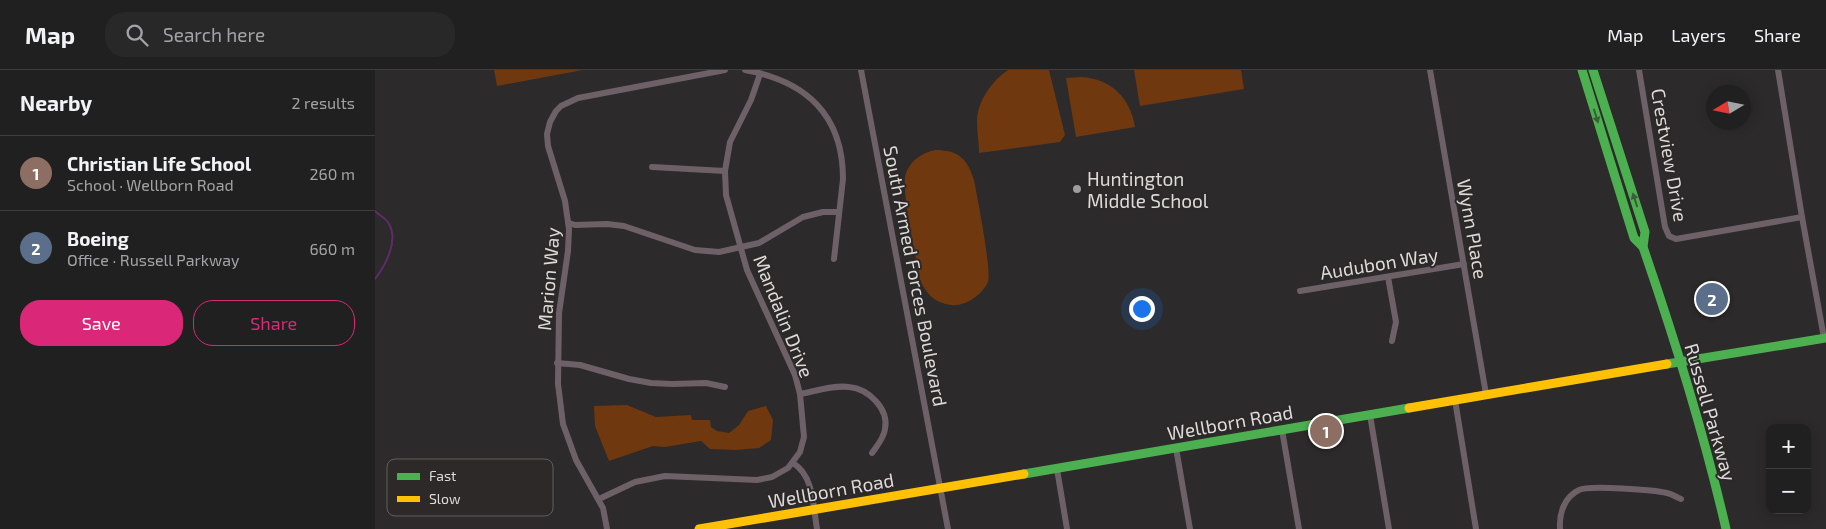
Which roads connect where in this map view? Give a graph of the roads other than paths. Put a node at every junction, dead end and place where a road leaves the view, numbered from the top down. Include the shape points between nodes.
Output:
1 (725, 70) edge
2 (745, 70) edge
3 (861, 70) edge
4 (1430, 70) edge
5 (1582, 70) edge
6 (1593, 70) edge
7 (1639, 70) edge
8 (1778, 70) edge
9 (760, 74) junction
10 (652, 167) dead end
11 (725, 171) junction
12 (839, 212) junction
13 (1802, 217) junction
14 (569, 223) junction
15 (1643, 247) junction
16 (741, 248) junction
17 (834, 259) dead end
18 (1464, 264) junction
19 (1388, 276) junction
20 (1300, 291) dead end
21 (1825, 338) edge
22 (1392, 340) dead end
23 (557, 363) junction
24 (1681, 363) junction
25 (725, 387) dead end
26 (800, 394) junction
27 (1486, 394) junction
28 (1455, 400) junction
29 (1369, 414) junction
30 (1282, 430) junction
31 (1176, 448) junction
32 (872, 453) dead end
33 (793, 463) junction
34 (1057, 470) junction
35 (941, 488) junction
36 (599, 499) junction
37 (1681, 499) dead end
38 (814, 510) junction
39 (607, 529) edge
40 (699, 529) edge
41 (817, 529) edge
42 (948, 529) edge
43 (1067, 529) edge
44 (1190, 529) edge
45 (1299, 529) edge
46 (1389, 529) edge
47 (1476, 529) edge
48 (1560, 529) edge
49 (1726, 529) edge

1 - 14 street, Marion Way via 585,96 561,106 550,122 547,140
2 - 9 street
3 - 35 street, South Armed Forces Boulevard
4 - 18 street, Wynn Place
5 -> 15 street, Russell Parkway via 1634,238
15 -> 6 street, Russell Parkway via 1645,232
7 - 13 street, Crestview Drive via 1669,236 1676,239
8 - 13 street
9 - 11 street, Mandalin Drive via 730,142
9 - 12 street via 793,85 815,101 827,116 840,147 843,166
10 - 11 street
11 - 16 street, Mandalin Drive via 728,206
12 - 16 street via 803,217 759,243
12 - 17 street
13 - 21 street
14 - 16 street via 624,226 701,251 723,252
14 - 23 street, Marion Way
15 - 24 street, Russell Parkway
16 - 26 street, Mandalin Drive via 791,364
18 - 19 street, Audubon Way
18 - 27 street, Wynn Place
19 - 20 street, Audubon Way
19 - 22 street via 1396,322
21 - 24 street, Wellborn Road
23 - 25 street via 580,365 651,383 706,383
23 - 36 street, Marion Way via 563,424 576,460
24 - 27 street, Wellborn Road
24 - 49 street, Russell Parkway
26 - 32 street via 841,386 861,389 869,394 885,419 882,439
26 - 33 street, Mandalin Drive via 804,437
27 - 28 street, Wellborn Road
28 - 29 street, Wellborn Road
28 - 47 street
29 - 30 street, Wellborn Road
29 - 46 street
30 - 31 street, Wellborn Road
30 - 45 street
31 - 34 street, Wellborn Road
31 - 44 street
33 - 36 street via 780,474 757,480 654,478 625,486
33 - 38 street via 808,478
34 - 35 street, Wellborn Road
34 - 43 street
35 - 38 street, Wellborn Road
35 - 42 street, South Armed Forces Boulevard
36 - 39 street, Marion Way
37 - 48 street via 1667,493 1593,487 1580,489 1564,504
38 - 40 street, Wellborn Road
38 - 41 street

